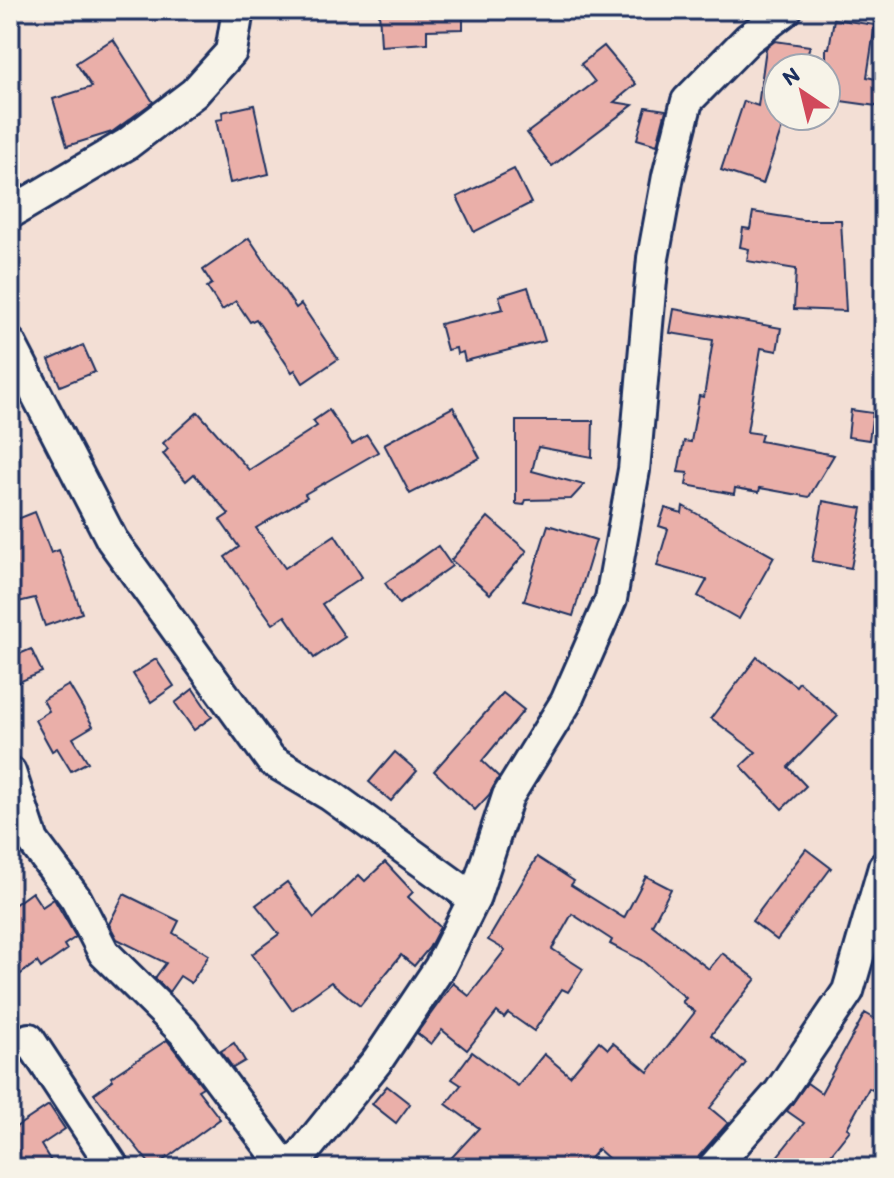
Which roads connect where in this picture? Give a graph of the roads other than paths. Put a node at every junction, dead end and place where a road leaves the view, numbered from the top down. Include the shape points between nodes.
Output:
1 (238, 10) edge
2 (786, 10) edge
3 (10, 213) edge
4 (10, 343) edge
5 (10, 772) edge
6 (884, 867) edge
7 (474, 899) junction
8 (29, 1039) dead end
9 (114, 1168) edge
10 (288, 1168) edge
11 (713, 1168) edge

1 - 3 street via 231,52 194,93 127,144
2 - 7 street via 748,39 687,101 653,258 634,470 611,599 566,702 508,796
4 - 7 street via 112,540 271,760 330,795
5 - 10 street via 33,841 76,899 104,953 183,1031
6 - 11 street via 848,991 779,1093
7 - 10 street via 440,967 377,1061
8 - 9 street

